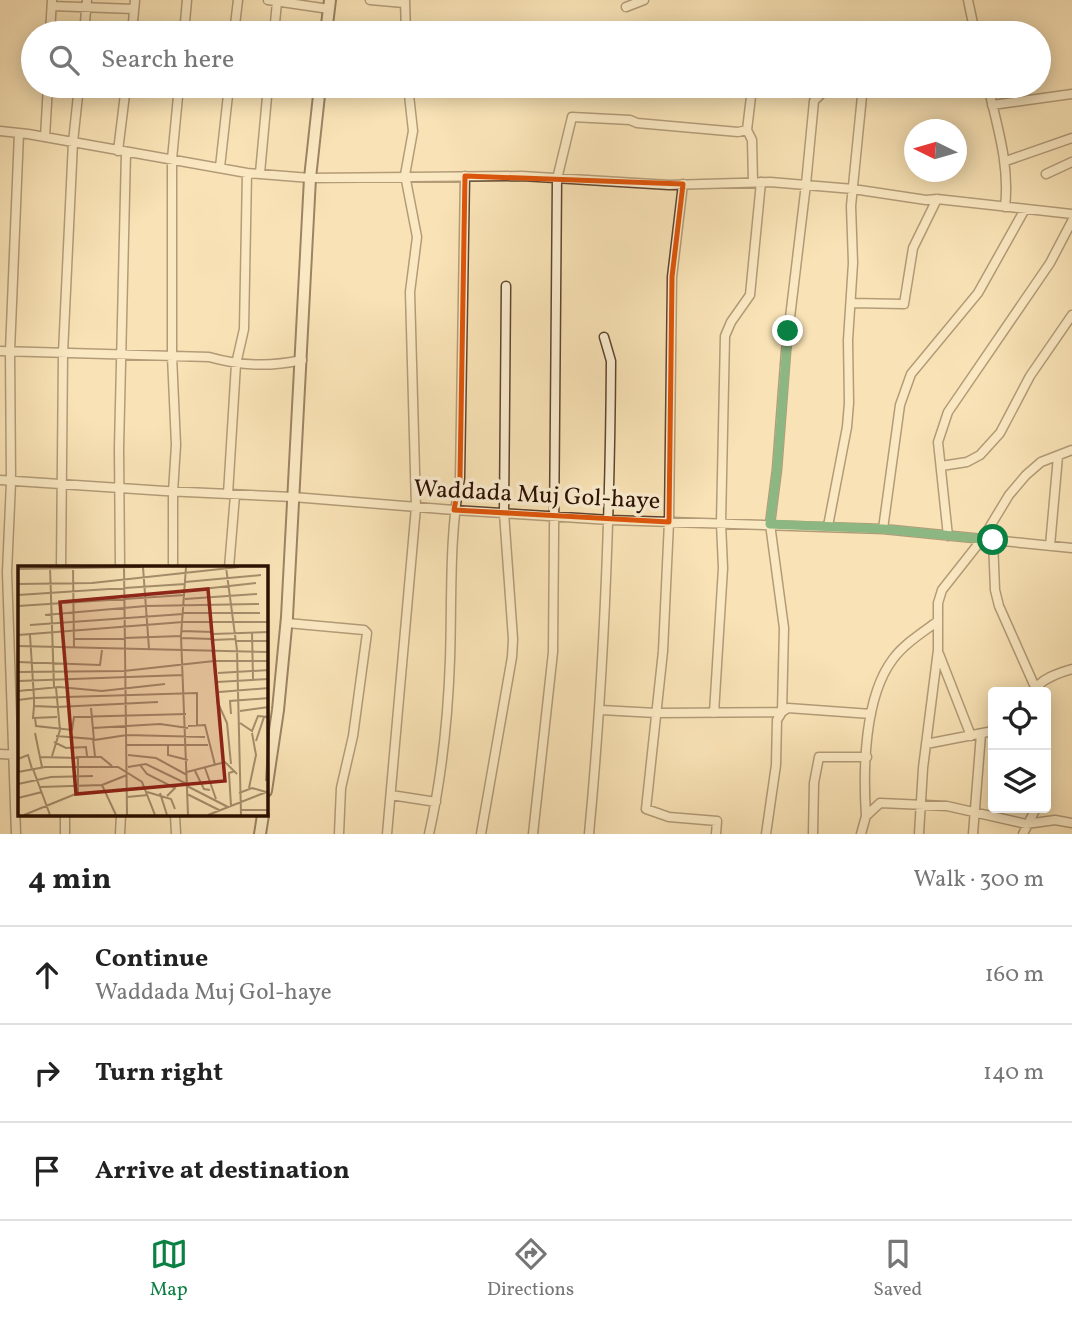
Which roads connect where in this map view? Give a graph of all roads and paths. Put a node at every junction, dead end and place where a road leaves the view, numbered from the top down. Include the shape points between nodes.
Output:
1 (187, 0) edge
2 (238, 0) edge
3 (370, 0) edge
4 (644, 0) edge
5 (968, 0) edge
6 (272, 1) edge
7 (405, 1) edge
8 (287, 2) edge
9 (52, 3) edge
10 (87, 3) edge
11 (134, 5) edge
12 (330, 5) edge
13 (626, 7) dead end
14 (51, 21) edge
15 (85, 21) edge
16 (185, 21) edge
17 (235, 21) edge
18 (273, 21) edge
19 (406, 21) edge
20 (972, 21) edge
21 (1072, 94) edge
22 (1051, 97) edge
23 (47, 98) edge
24 (78, 98) edge
25 (125, 98) edge
26 (177, 98) edge
27 (228, 98) edge
28 (267, 98) edge
29 (319, 98) edge
30 (409, 98) edge
31 (751, 98) edge
32 (816, 98) edge
33 (862, 98) edge
34 (991, 98) edge
35 (1043, 98) edge
36 (992, 105) junction
37 (747, 130) junction
38 (0, 131) edge
39 (19, 133) junction
40 (45, 137) junction
41 (1072, 138) edge
42 (73, 142) junction
43 (122, 151) junction
44 (172, 159) junction
45 (1006, 161) junction
46 (1072, 162) edge
47 (220, 167) junction
48 (247, 173) junction
49 (260, 173) junction
50 (1046, 174) dead end
51 (405, 175) junction
52 (465, 176) junction
53 (310, 178) junction
54 (557, 179) junction
55 (757, 182) junction
56 (683, 184) junction
57 (806, 184) junction
58 (853, 188) junction
59 (937, 199) junction
60 (1005, 206) junction
61 (1025, 209) junction
62 (1072, 214) edge
63 (1072, 221) edge
64 (506, 286) dead end
65 (851, 303) junction
66 (1072, 315) edge
67 (604, 337) dead end
68 (5, 351) edge
69 (63, 353) junction
70 (121, 355) junction
71 (172, 356) junction
72 (302, 360) junction
73 (236, 364) junction
74 (1072, 450) edge
75 (1058, 456) junction
76 (941, 466) junction
77 (0, 480) edge
78 (11, 482) junction
79 (61, 485) junction
80 (120, 488) junction
81 (173, 492) junction
82 (231, 494) junction
83 (293, 497) junction
84 (416, 507) junction
85 (454, 510) junction
86 (504, 513) junction
87 (553, 516) junction
88 (610, 520) junction
89 (669, 522) junction
90 (721, 523) junction
91 (770, 524) junction
92 (828, 526) junction
93 (883, 529) junction
94 (948, 536) junction
95 (983, 538) junction
96 (993, 540) junction
97 (1050, 546) junction
98 (1072, 548) edge
99 (61, 566) edge
100 (120, 566) edge
101 (173, 566) edge
102 (229, 566) edge
103 (938, 621) junction
104 (287, 622) junction
105 (938, 650) junction
106 (1072, 669) edge
107 (1033, 687) edge
108 (1038, 687) edge
109 (601, 710) junction
110 (782, 712) junction
111 (656, 713) junction
112 (714, 713) junction
113 (871, 714) junction
114 (988, 732) edge
115 (981, 734) junction
116 (971, 736) junction
117 (926, 744) junction
118 (0, 754) edge
119 (16, 755) edge
120 (867, 757) junction
121 (268, 767) edge
122 (391, 794) junction
123 (436, 802) junction
124 (920, 805) junction
125 (974, 812) junction
126 (1033, 813) edge
127 (65, 816) edge
128 (121, 816) edge
129 (175, 816) edge
130 (262, 816) edge
131 (866, 816) junction
132 (1072, 823) edge
133 (1026, 824) junction
134 (16, 834) edge
135 (65, 834) edge
136 (120, 834) edge
137 (176, 834) edge
138 (260, 834) edge
139 (339, 834) edge
140 (387, 834) edge
141 (429, 834) edge
142 (481, 834) edge
143 (533, 834) edge
144 (589, 834) edge
145 (716, 834) edge
146 (766, 834) edge
147 (813, 834) edge
148 (861, 834) edge
149 (919, 834) edge
150 (973, 834) edge
151 (1023, 834) edge

1 - 16 street
2 - 17 street
3 - 7 street
4 - 13 street
5 - 20 street
6 - 8 street
6 - 18 street
7 - 19 street
8 - 12 street
9 - 10 street
9 - 14 street
10 - 11 street
10 - 15 street
21 - 22 street
23 - 40 street
24 - 42 street
25 - 43 street
26 - 44 street
27 - 47 street
28 - 49 street
29 - 53 main road
30 - 51 street via 413,131
31 - 37 street
32 - 57 street
33 - 58 street
34 - 36 street
35 - 36 street
36 - 45 street
37 - 54 street via 572,117
37 - 55 street
38 - 39 street
39 - 40 street
39 - 68 street
40 - 42 street
41 - 45 street
42 - 43 street
42 - 69 street
43 - 44 street
43 - 70 street
44 - 47 street
44 - 71 street
45 - 60 street
46 - 50 street
47 - 48 street
48 - 49 street
48 - 73 street via 244,329
49 - 53 street
51 - 52 street
51 - 53 street
51 - 84 street via 417,237 410,292
52 - 54 street
52 - 85 street via 460,478
53 - 72 main road
54 - 56 street
54 - 87 street
55 - 56 street
55 - 57 street
55 - 90 street via 750,295 725,336
56 - 89 street via 671,277
57 - 58 street
57 - 91 street
58 - 59 street
58 - 65 street
59 - 60 street
59 - 65 street via 913,248 904,304
60 - 61 street
61 - 62 street
61 - 93 street via 978,293 911,374 900,405
63 - 76 street via 1050,263 948,412 939,435
64 - 86 street
65 - 92 street via 848,415
66 - 76 street via 1030,376 1000,433 980,455
67 - 88 street via 611,361
68 - 69 street
68 - 78 street
69 - 70 street
69 - 79 street
70 - 71 street
70 - 80 street
71 - 73 street via 209,357
71 - 81 street
72 - 73 street via 275,366
72 - 83 main road
73 - 82 street
74 - 75 street
75 - 95 street via 1041,462 1026,475
75 - 97 street
76 - 94 street
77 - 78 street, Waddada Muj Gol-haye
78 - 79 street, Waddada Muj Gol-haye
78 - 119 street via 7,572
79 - 80 street, Waddada Muj Gol-haye
79 - 99 street
80 - 81 street, Waddada Muj Gol-haye
80 - 100 street
81 - 82 street, Waddada Muj Gol-haye
81 - 101 street
82 - 83 street, Waddada Muj Gol-haye
82 - 102 street
83 - 84 street, Waddada Muj Gol-haye
83 - 104 main road
84 - 85 street, Waddada Muj Gol-haye
84 - 122 street
85 - 86 street, Waddada Muj Gol-haye
85 - 123 street via 447,708
86 - 87 street, Waddada Muj Gol-haye
86 - 142 street via 512,657
87 - 88 street, Waddada Muj Gol-haye
87 - 143 street via 553,652
88 - 89 street, Waddada Muj Gol-haye
88 - 109 street
89 - 90 street, Waddada Muj Gol-haye
89 - 111 street
90 - 91 street, Waddada Muj Gol-haye
90 - 112 street via 723,568
91 - 92 street, Waddada Muj Gol-haye
91 - 110 street via 784,628
92 - 93 street, Waddada Muj Gol-haye
93 - 94 street, Waddada Muj Gol-haye
94 - 95 street, Waddada Muj Gol-haye
95 - 96 street, Waddada Muj Gol-haye
95 - 103 street via 942,590
96 - 97 street, Waddada Muj Gol-haye
96 - 107 street via 999,606
97 - 98 street, Waddada Muj Gol-haye
103 - 105 street
103 - 113 street via 893,658
104 - 121 main road
104 - 139 street via 367,634 341,788
105 - 116 street
105 - 117 street
106 - 108 street
109 - 111 street
109 - 144 street
110 - 112 street
110 - 113 street via 788,708
110 - 146 street via 777,720
111 - 112 street
111 - 145 street via 646,809 669,817 717,821
113 - 120 street
114 - 115 street
115 - 116 street
115 - 125 street
116 - 117 street
117 - 124 street
118 - 119 street
119 - 134 street
120 - 131 street
120 - 147 street via 819,757
122 - 123 street
122 - 140 street
123 - 141 street
124 - 125 street
124 - 131 street via 880,803
124 - 149 street
125 - 133 street
125 - 150 street
126 - 133 street
127 - 135 street
128 - 136 street
129 - 137 street
130 - 138 main road
131 - 148 street
132 - 133 street
133 - 151 street

